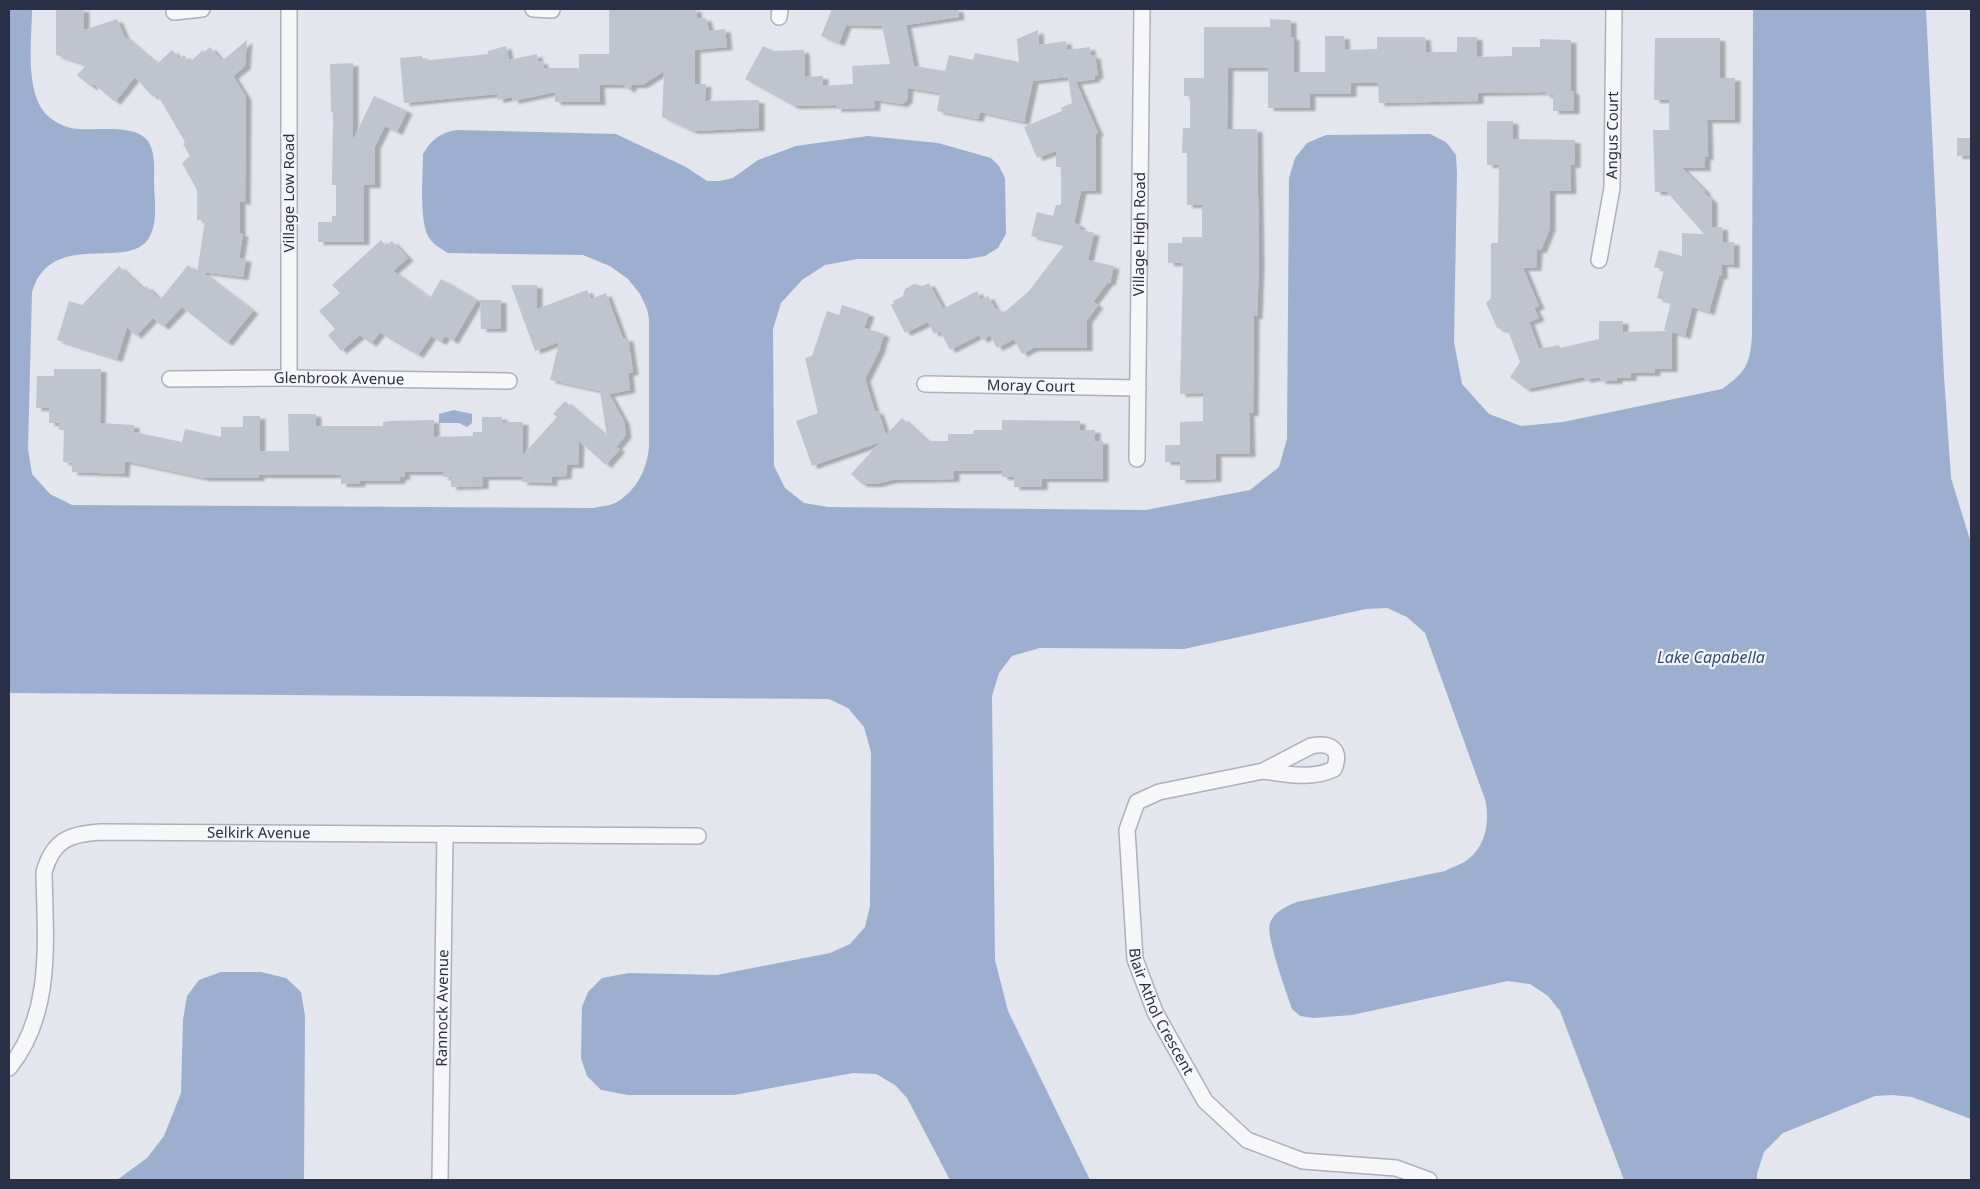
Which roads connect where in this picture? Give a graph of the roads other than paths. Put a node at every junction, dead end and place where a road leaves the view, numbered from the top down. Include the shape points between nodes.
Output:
1 (202, 9) edge
2 (289, 9) edge
3 (533, 9) edge
4 (1142, 9) edge
5 (1614, 9) edge
6 (552, 10) dead end
7 (174, 12) dead end
8 (1599, 260) dead end
9 (288, 378) junction
10 (170, 379) dead end
11 (509, 381) dead end
12 (925, 384) dead end
13 (1138, 388) junction
14 (1137, 459) dead end
15 (1263, 770) dead end
16 (445, 834) junction
17 (698, 836) dead end
18 (9, 1068) edge
19 (440, 1180) edge
20 (1428, 1180) edge

1 - 7 street
2 - 9 street, Village Low Road
3 - 6 street
4 - 13 street, Village High Road
5 - 8 street, Angus Court via 1612,188
9 - 10 street, Glenbrook Avenue
9 - 11 street, Glenbrook Avenue
12 - 13 street, Moray Court
13 - 14 street, Village High Road
15 - 20 street, Blair Athol Crescent via 1159,792 1137,802 1127,830 1135,958 1156,1012 1205,1101 1247,1140 1303,1160 1396,1168
16 - 17 street, Selkirk Avenue
16 - 18 street, Selkirk Avenue via 101,832 64,840 54,848 44,872 45,965 38,1012 29,1038
16 - 19 street, Rannock Avenue

